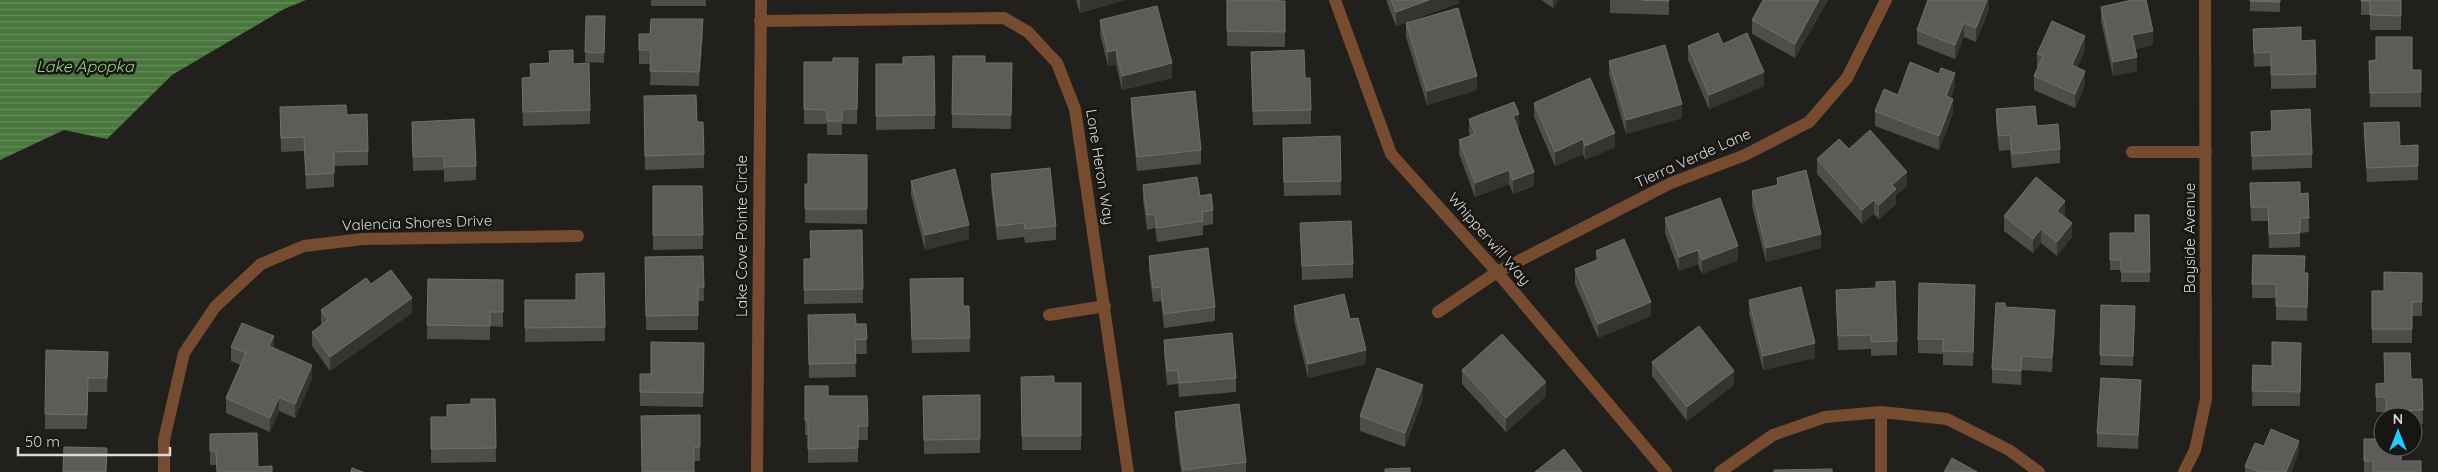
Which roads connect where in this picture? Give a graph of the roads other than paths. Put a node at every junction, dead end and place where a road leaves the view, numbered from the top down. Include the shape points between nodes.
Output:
1 (761, 0) edge
2 (1334, 0) edge
3 (1886, 0) edge
4 (2205, 0) edge
5 (760, 20) junction
6 (2132, 152) dead end
7 (2206, 152) junction
8 (578, 236) dead end
9 (1497, 272) junction
10 (1105, 306) junction
11 (1438, 312) dead end
12 (1049, 315) dead end
13 (1881, 412) junction
14 (164, 472) edge
15 (757, 472) edge
16 (1128, 472) edge
17 (1666, 472) edge
18 (1720, 472) edge
19 (1881, 472) edge
20 (2038, 472) edge
21 (2184, 472) edge

1 - 5 street, Lake Cove Pointe Circle
2 - 9 street, Whipperwill Way via 1391,154
3 - 9 street, Tierra Verde Lane via 1848,78 1809,122 1745,155 1671,183
4 - 7 street, Bayside Avenue
5 - 10 street, Lone Heron Way via 1004,18 1028,32 1057,63 1075,109
5 - 15 street, Lake Cove Pointe Circle
6 - 7 street
7 - 21 street, Bayside Avenue via 2206,399 2195,450
8 - 14 street, Valencia Shores Drive via 363,239 304,246 261,264 215,307 184,353 164,440
9 - 11 street, Tierra Verde Lane
9 - 17 street, Whipperwill Way
10 - 12 street
10 - 16 street, Lone Heron Way
13 - 18 street via 1824,417 1773,435
13 - 19 street
13 - 20 street via 1947,419 2009,450

